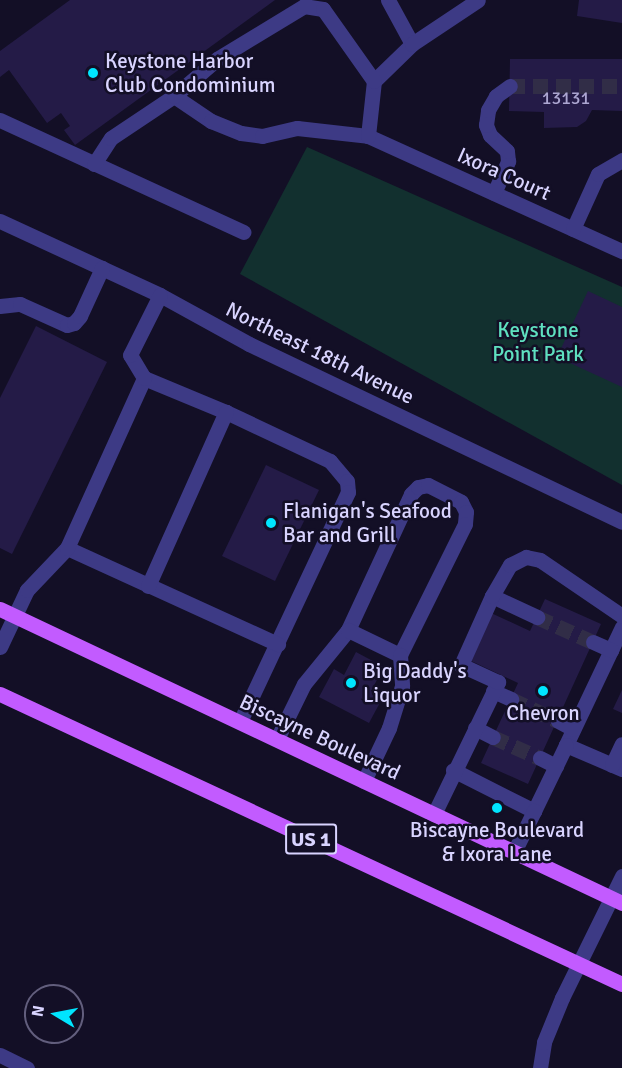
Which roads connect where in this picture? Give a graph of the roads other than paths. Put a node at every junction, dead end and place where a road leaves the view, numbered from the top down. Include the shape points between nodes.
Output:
1 (388, 0) edge
2 (478, 0) edge
3 (412, 44) junction
4 (374, 81) junction
5 (510, 86) dead end
6 (174, 96) junction
7 (0, 120) edge
8 (368, 136) junction
9 (622, 160) edge
10 (94, 164) junction
11 (494, 193) junction
12 (0, 221) edge
13 (573, 229) junction
14 (243, 232) dead end
15 (622, 251) edge
16 (102, 268) junction
17 (160, 295) junction
18 (0, 306) edge
19 (144, 378) junction
20 (226, 412) junction
21 (622, 522) edge
22 (66, 548) junction
23 (148, 586) junction
24 (492, 596) junction
25 (0, 609) edge
26 (15, 616) junction
27 (622, 616) edge
28 (537, 617) tunnel mouth
29 (622, 627) edge
30 (348, 630) junction
31 (593, 642) tunnel mouth
32 (278, 644) junction
33 (0, 647) edge
34 (611, 650) junction
35 (400, 655) junction
36 (493, 691) junction
37 (0, 694) edge
38 (511, 699) tunnel mouth
39 (558, 721) tunnel mouth
40 (240, 722) junction
41 (475, 728) junction
42 (573, 729) junction
43 (493, 737) tunnel mouth
44 (276, 739) junction
45 (622, 744) edge
46 (566, 745) junction
47 (540, 758) tunnel mouth
48 (556, 766) junction
49 (617, 767) edge
50 (453, 770) junction
51 (364, 781) junction
52 (534, 811) junction
53 (434, 814) junction
54 (514, 852) junction
55 (622, 876) edge
56 (617, 900) edge
57 (578, 964) junction
58 (622, 984) edge
59 (0, 1055) edge
60 (27, 1068) edge
61 (540, 1068) edge

1 - 3 street
2 - 3 street
3 - 4 street
4 - 6 street via 323,9 304,6 217,59
4 - 8 street
5 - 11 street via 496,96 486,125 490,135 507,151 508,161
6 - 8 street, Ixora Court via 211,120 241,133 261,136 297,128
6 - 10 street via 111,138
7 - 10 street
8 - 11 street, Ixora Court
9 - 13 street via 598,174
10 - 14 street
11 - 13 street, Ixora Court
12 - 16 street, Northeast 18th Avenue
13 - 15 street, Ixora Court
16 - 17 street, Northeast 18th Avenue
16 - 18 street via 74,323 67,325 20,304
17 - 19 street via 130,355
17 - 21 street, Northeast 18th Avenue via 249,344
19 - 20 street
19 - 22 street
20 - 23 street
20 - 32 street via 330,461 347,482 348,492
22 - 23 street
22 - 26 street via 27,590
23 - 32 street
24 - 27 street via 510,565 526,557 540,560
24 - 28 street
24 - 36 street via 461,665 498,682
25 - 26 main road, Biscayne Boulevard
26 - 33 street
26 - 40 main road, Biscayne Boulevard
29 - 34 street
30 - 35 street
30 - 35 street via 411,494 428,485 461,502 466,512 465,524
30 - 44 street via 304,684
31 - 34 street
32 - 40 street
34 - 42 street
35 - 51 street via 402,686 389,728
36 - 38 street
36 - 41 street
37 - 57 main road, US 1
39 - 42 street
40 - 44 main road, Biscayne Boulevard
41 - 43 street
41 - 50 street
42 - 46 street
44 - 51 main road, Biscayne Boulevard
45 - 49 street
46 - 48 street
46 - 49 street
47 - 48 street
48 - 52 street
50 - 52 street
50 - 53 street
51 - 53 main road, Biscayne Boulevard
52 - 54 street
53 - 54 main road, Biscayne Boulevard
54 - 56 main road, Biscayne Boulevard
55 - 56 street
56 - 57 street
57 - 58 main road, US 1
57 - 61 street via 544,1042
59 - 60 street

